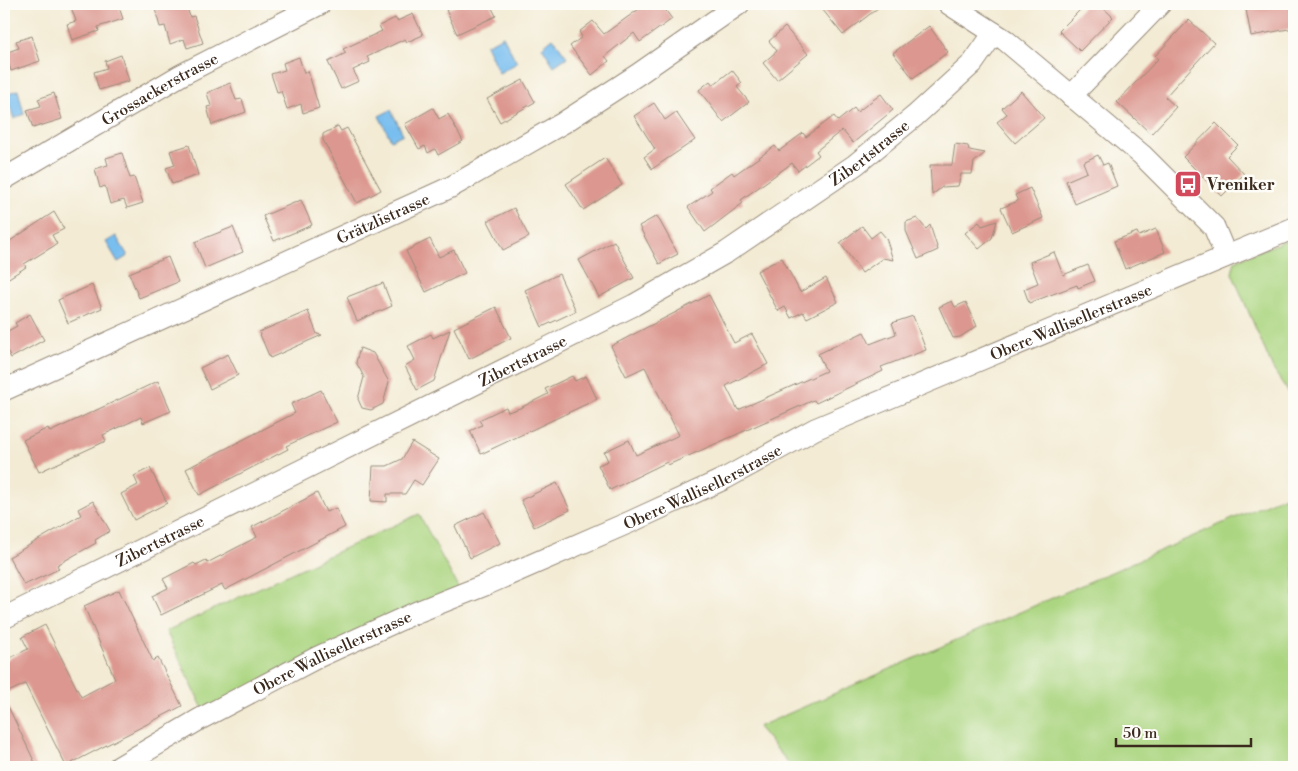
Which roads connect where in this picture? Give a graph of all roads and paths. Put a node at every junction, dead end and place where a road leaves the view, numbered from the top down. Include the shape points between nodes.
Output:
1 (320, 4) edge
2 (738, 4) edge
3 (950, 4) edge
4 (1160, 4) edge
5 (994, 33) junction
6 (1071, 96) junction
7 (4, 179) edge
8 (1294, 228) edge
9 (1226, 256) junction
10 (4, 390) edge
11 (4, 618) edge
12 (119, 767) edge

1 - 7 street, Grossackerstrasse via 181,75
2 - 10 street, Grätzlistrasse via 604,96 451,187
3 - 5 street
4 - 6 street
5 - 6 street
5 - 11 street, Zibertstrasse via 973,63 900,128 854,165 727,252 634,305
6 - 9 street via 1142,155 1189,201 1214,227
8 - 9 street, Obere Wallisellerstrasse
9 - 12 street, Obere Wallisellerstrasse via 814,429 726,478 327,653 200,719

